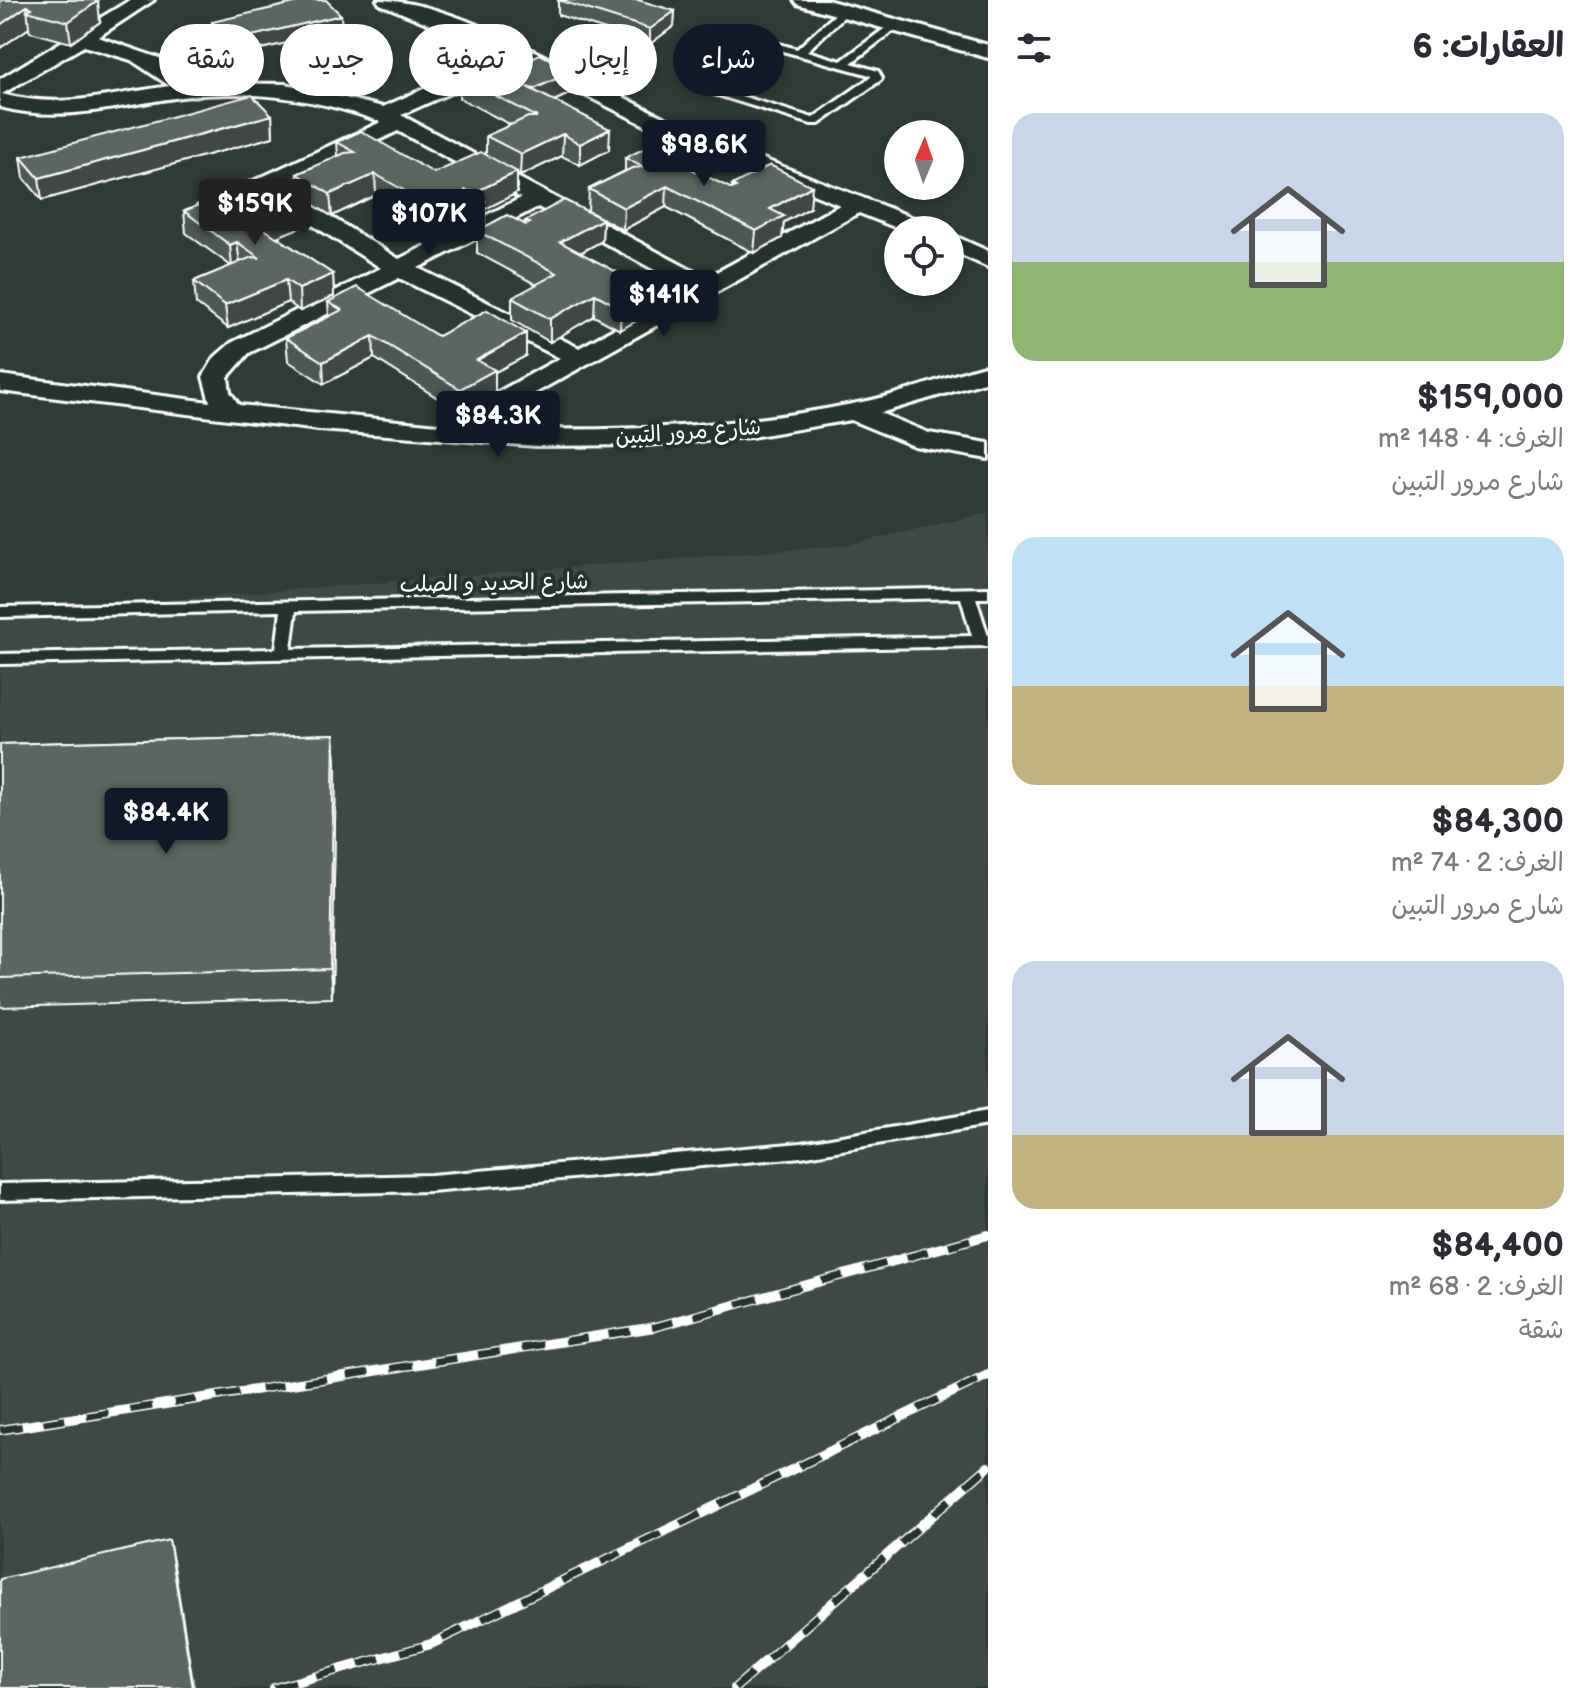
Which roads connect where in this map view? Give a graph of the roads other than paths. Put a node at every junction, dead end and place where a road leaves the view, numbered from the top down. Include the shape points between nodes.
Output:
1 (144, 0) edge
2 (387, 0) edge
3 (804, 0) edge
4 (845, 11) junction
5 (454, 24) edge
6 (896, 25) junction
7 (81, 39) junction
8 (988, 52) edge
9 (799, 53) junction
10 (533, 60) edge
11 (843, 64) junction
12 (159, 65) edge
13 (0, 88) edge
14 (264, 92) edge
15 (159, 96) edge
16 (437, 96) edge
17 (0, 100) edge
18 (391, 119) junction
19 (264, 185) junction
20 (539, 198) junction
21 (858, 204) junction
22 (205, 212) edge
23 (888, 216) edge
24 (964, 248) edge
25 (988, 260) edge
26 (396, 267) junction
27 (706, 288) junction
28 (578, 357) junction
29 (988, 373) edge
30 (0, 383) edge
31 (230, 411) junction
32 (854, 412) junction
33 (447, 431) junction
34 (988, 451) edge
35 (967, 593) junction
36 (988, 593) edge
37 (289, 608) junction
38 (0, 612) edge
39 (984, 641) edge
40 (283, 654) junction
41 (0, 659) edge
42 (988, 1118) edge
43 (0, 1192) edge

1 - 7 street
2 - 5 street
3 - 4 street
4 - 6 street
4 - 9 lane
6 - 8 street
6 - 11 lane
7 - 12 street
7 - 13 street
9 - 11 lane
9 - 11 lane via 757,46 716,89 815,122 877,78
10 - 21 street via 669,128
14 - 18 street via 311,93
15 - 17 street via 86,111 32,109
16 - 18 street
18 - 19 street
18 - 20 street
19 - 22 street
19 - 26 street
20 - 26 street
20 - 27 street
21 - 23 street
21 - 27 street
24 - 25 street
26 - 28 street
26 - 31 street via 222,362 214,379 216,396
27 - 28 street
28 - 33 street
29 - 32 street, شارع مرور التبين
30 - 31 street, شارع مرور التبين
31 - 33 street, شارع مرور التبين
32 - 33 street, شارع مرور التبين via 626,437
32 - 34 street via 923,440
35 - 36 lane, شارع الحديد و الصلب
35 - 37 lane, شارع الحديد و الصلب
35 - 39 lane
37 - 38 lane, شارع الحديد و الصلب
37 - 40 lane
39 - 40 lane
40 - 41 lane
42 - 43 lane via 801,1150 431,1183

